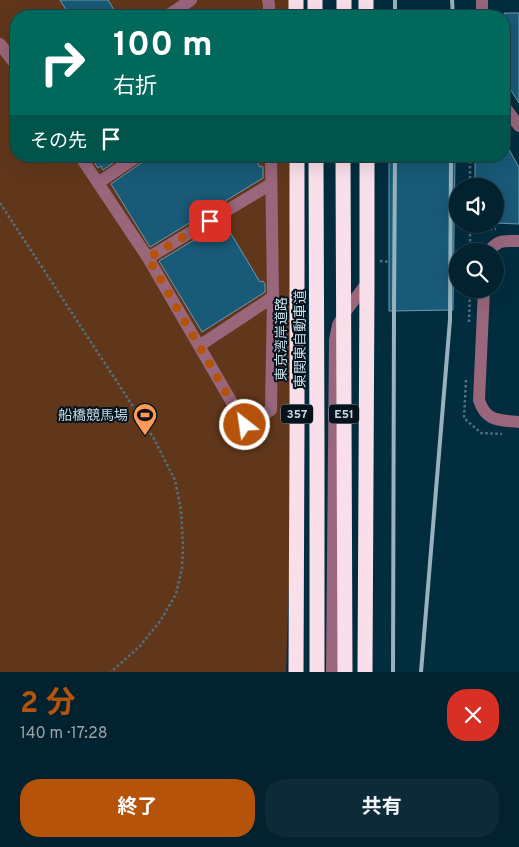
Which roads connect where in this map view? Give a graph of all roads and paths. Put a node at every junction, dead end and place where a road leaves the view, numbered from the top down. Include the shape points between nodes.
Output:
1 (191, 0) edge
2 (176, 10) edge
3 (0, 44) edge
4 (10, 57) edge
5 (510, 114) edge
6 (519, 126) edge
7 (84, 162) edge
8 (129, 162) edge
9 (271, 162) edge
10 (297, 162) edge
11 (316, 162) edge
12 (344, 162) edge
13 (367, 162) edge
14 (470, 162) edge
15 (470, 178) edge
16 (98, 183) junction
17 (271, 184) junction
18 (0, 203) edge
19 (519, 240) edge
20 (497, 243) edge
21 (148, 258) junction
22 (367, 283) junction
23 (273, 297) junction
24 (484, 298) edge
25 (199, 346) junction
26 (519, 422) edge
27 (111, 672) edge
28 (296, 672) edge
29 (317, 672) edge
30 (332, 672) edge
31 (345, 672) edge
32 (365, 672) edge

1 - 2 street
3 - 4 street
5 - 6 street
7 - 16 street
8 - 16 street
9 - 17 street
10 - 28 highway, 東京湾岸道路 / 357
11 - 29 highway, 東関東自動車道 / E51
12 - 31 highway, E51, bridge
13 - 22 highway
14 - 15 path
16 - 21 street
17 - 21 street
17 - 23 street
18 - 27 path via 153,437 175,480 183,546 176,594 140,646
19 - 20 street
21 - 25 street
22 - 30 street via 338,325 335,340
22 - 32 highway
23 - 25 street
23 - 25 street via 271,410 245,425
24 - 26 street via 479,400 488,416

